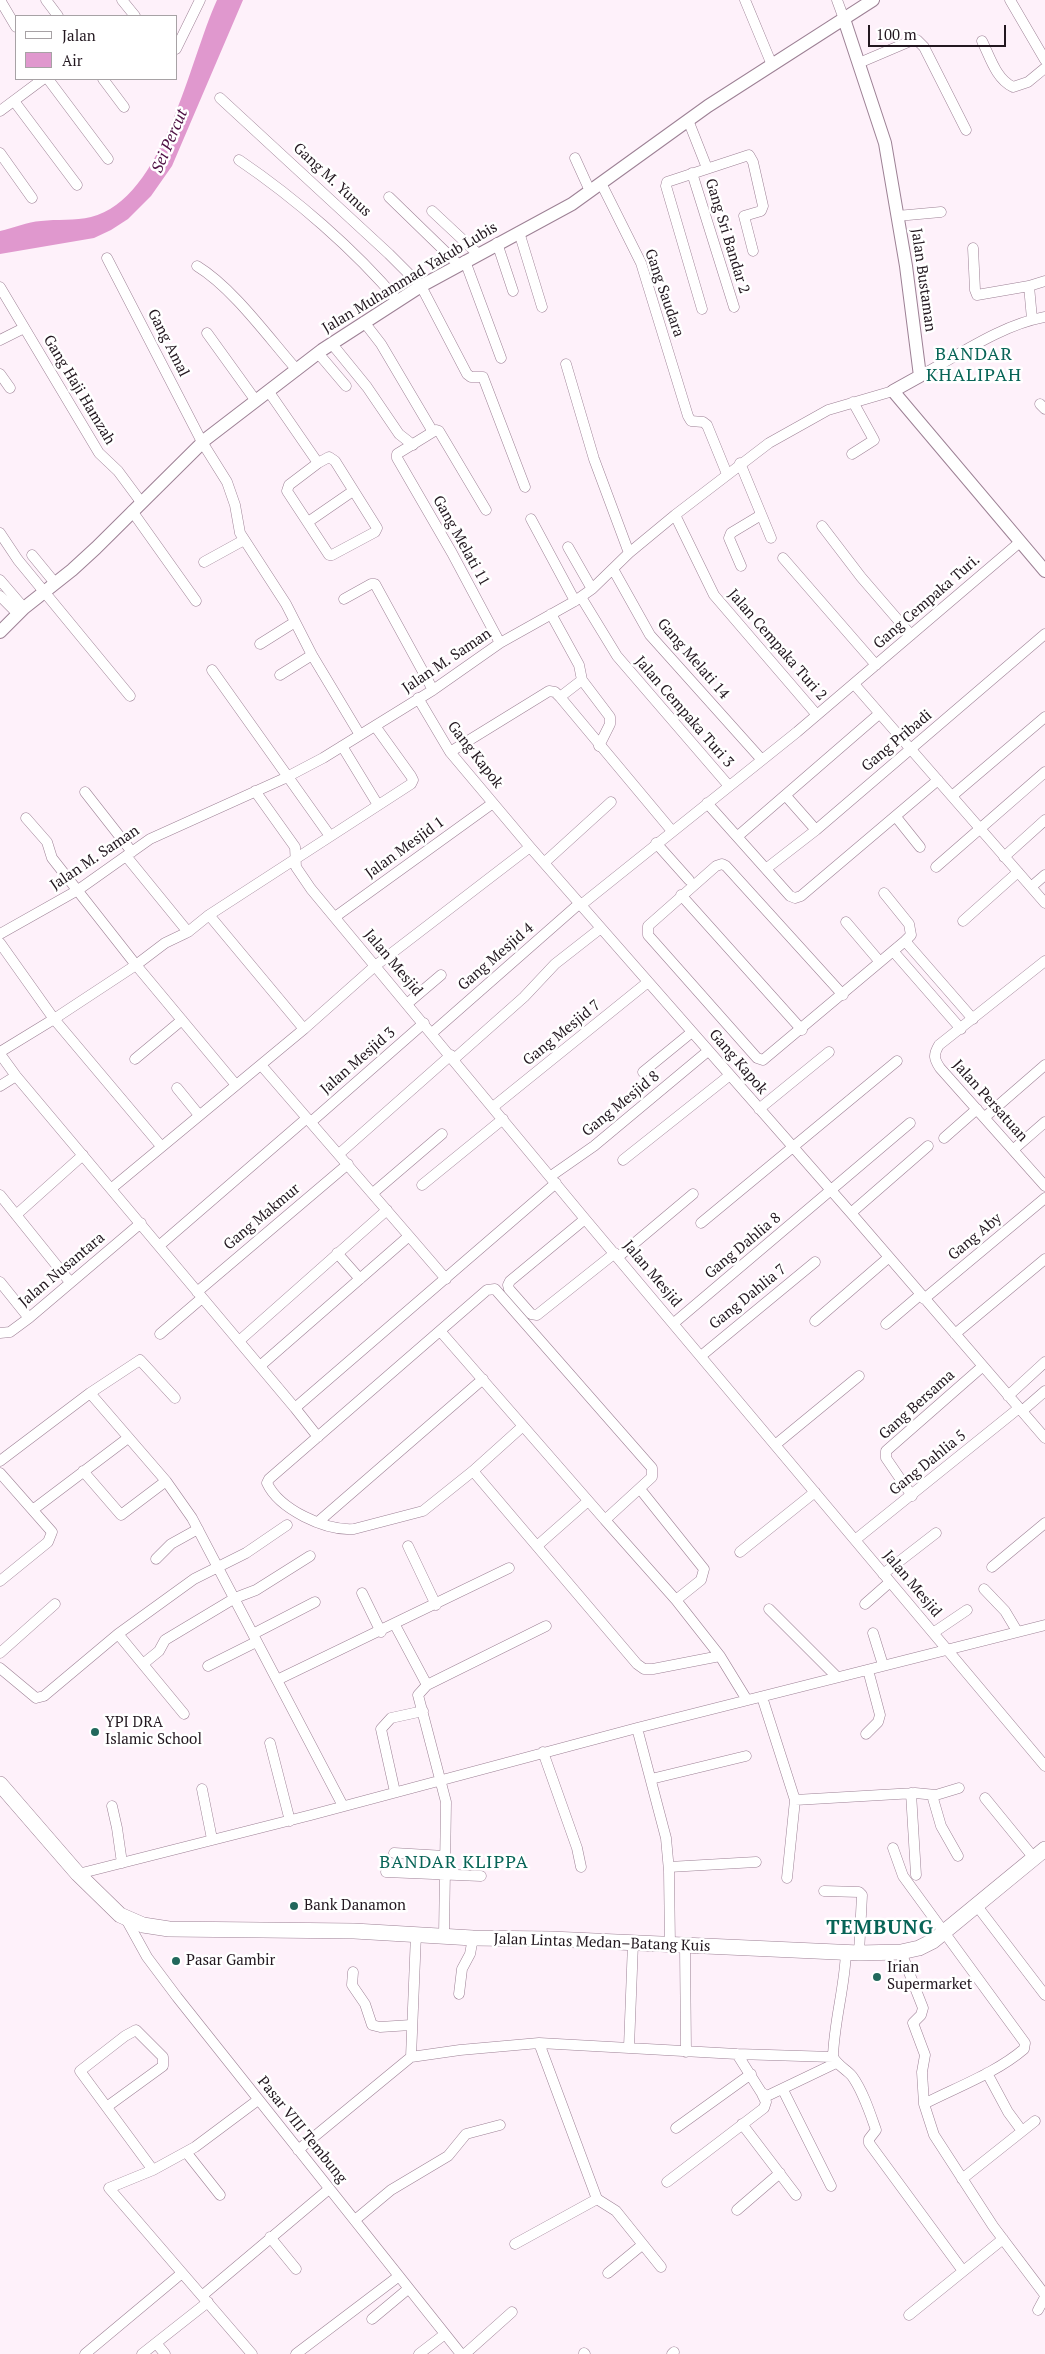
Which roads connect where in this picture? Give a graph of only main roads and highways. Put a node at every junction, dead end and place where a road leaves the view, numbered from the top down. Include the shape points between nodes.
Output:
1 (873, 0) edge
2 (844, 19) junction
3 (1045, 571) edge
4 (0, 632) edge
5 (1, 1790) edge
6 (1040, 1853) edge

1 - 2 main road, Jalan Muhammad Yakub Lubis
2 - 3 main road, Jalan Bustaman via 885,143 920,376 893,391
2 - 4 main road, Jalan Muhammad Yakub Lubis via 688,120 572,204 421,286 318,353 202,442 90,554
5 - 6 highway, Jalan Lintas Medan–Batang Kuis via 106,1903 126,1919 169,1929 416,1934 901,1952 919,1948 944,1934

